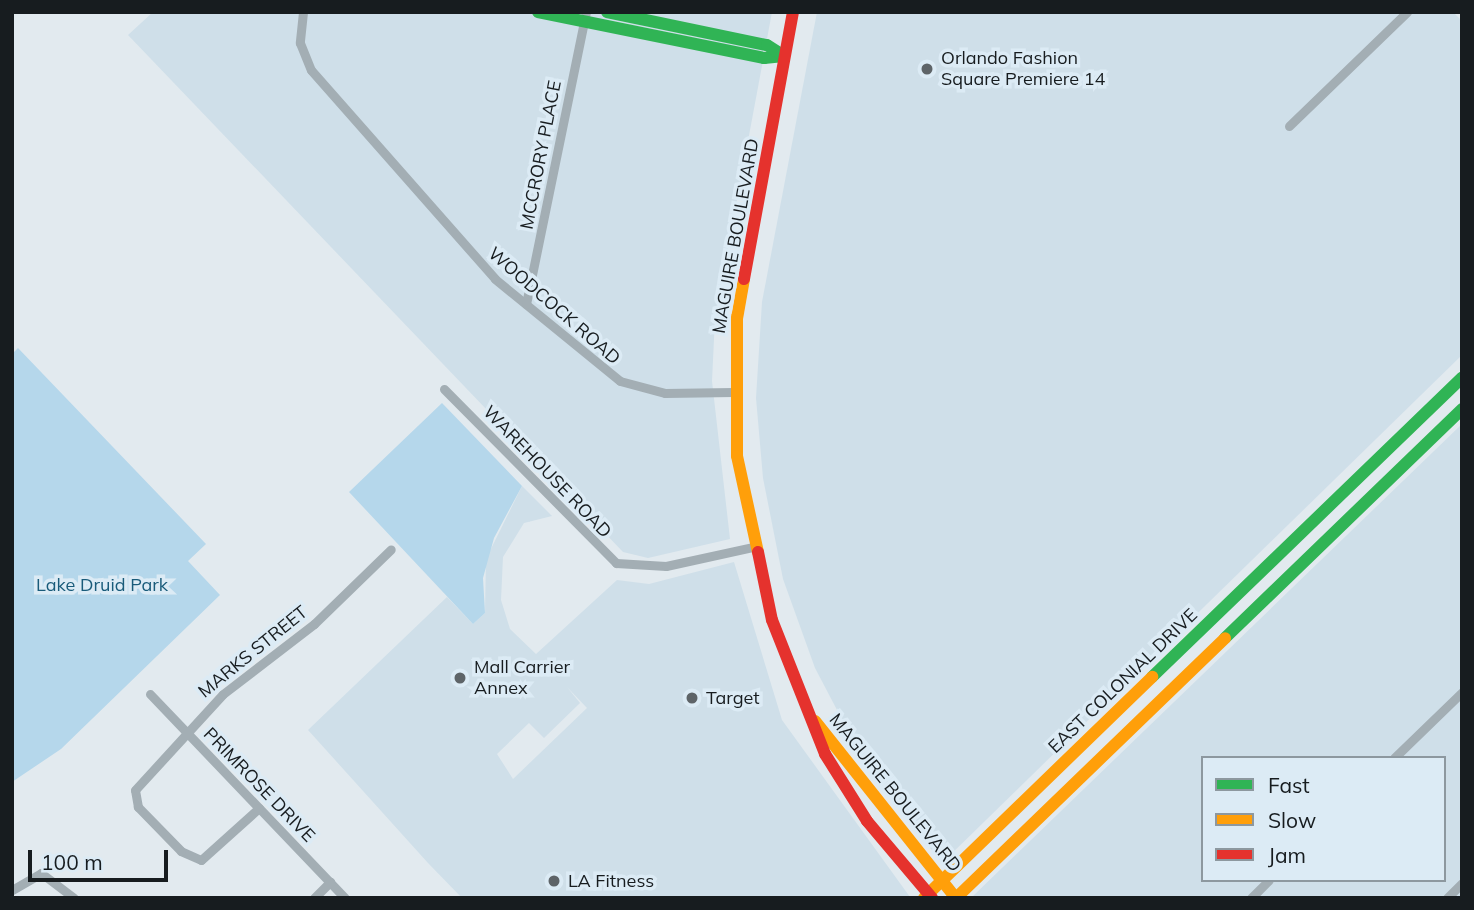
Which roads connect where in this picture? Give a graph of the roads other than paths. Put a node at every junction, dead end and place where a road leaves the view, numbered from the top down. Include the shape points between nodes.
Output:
1 (303, 12) edge
2 (538, 12) edge
3 (607, 12) edge
4 (793, 12) edge
5 (1407, 12) edge
6 (585, 17) edge
7 (785, 56) junction
8 (1289, 126) dead end
9 (526, 304) junction
10 (1462, 378) edge
11 (444, 388) dead end
12 (733, 392) junction
13 (1462, 409) edge
14 (1347, 489) junction
15 (1361, 506) junction
16 (757, 546) junction
17 (391, 550) dead end
18 (1228, 603) junction
19 (1172, 658) junction
20 (1184, 678) junction
21 (1462, 692) edge
22 (150, 694) dead end
23 (806, 710) junction
24 (186, 731) junction
25 (1396, 756) edge
26 (1080, 779) junction
27 (259, 808) junction
28 (943, 880) junction
29 (1267, 882) edge
30 (330, 883) junction
31 (1462, 883) edge
32 (12, 890) edge
33 (928, 896) edge
34 (74, 898) edge
35 (314, 898) edge
36 (345, 898) edge
37 (956, 898) edge
38 (1251, 898) edge
39 (1447, 898) edge

1 - 9 street, WOODCOCK ROAD via 299,32 315,75 455,239
2 - 6 main road
3 - 7 main road via 766,45
4 - 7 main road, MAGUIRE BOULEVARD
5 - 8 street
6 - 7 main road via 764,58
6 - 9 street, MCCRORY PLACE
7 - 12 main road, MAGUIRE BOULEVARD via 737,317
9 - 12 street, WOODCOCK ROAD via 620,381 666,393
10 - 14 main road, EAST COLONIAL DRIVE
11 - 16 street, WAREHOUSE ROAD via 616,562 666,566
12 - 16 main road, MAGUIRE BOULEVARD via 737,456
13 - 15 main road
14 - 15 street
14 - 18 main road, EAST COLONIAL DRIVE
15 - 20 main road
16 - 23 main road, MAGUIRE BOULEVARD via 772,620
17 - 24 street, MARKS STREET
18 - 19 main road, EAST COLONIAL DRIVE
18 - 20 main road via 1224,620 1189,657
19 - 26 main road via 1167,681 1083,762
19 - 28 main road, EAST COLONIAL DRIVE
20 - 26 main road
21 - 25 street
22 - 24 street, PRIMROSE DRIVE
23 - 28 main road, MAGUIRE BOULEVARD
23 - 33 main road, MAGUIRE BOULEVARD via 867,821
24 - 27 street, PRIMROSE DRIVE
24 - 27 street, MARKS STREET via 139,781 138,807 181,851 201,860
26 - 37 main road
27 - 30 street, PRIMROSE DRIVE
28 - 33 main road, EAST COLONIAL DRIVE
28 - 37 main road, MAGUIRE BOULEVARD
29 - 38 street
30 - 35 street
30 - 36 street, PRIMROSE DRIVE
31 - 39 street
32 - 34 street via 41,873

